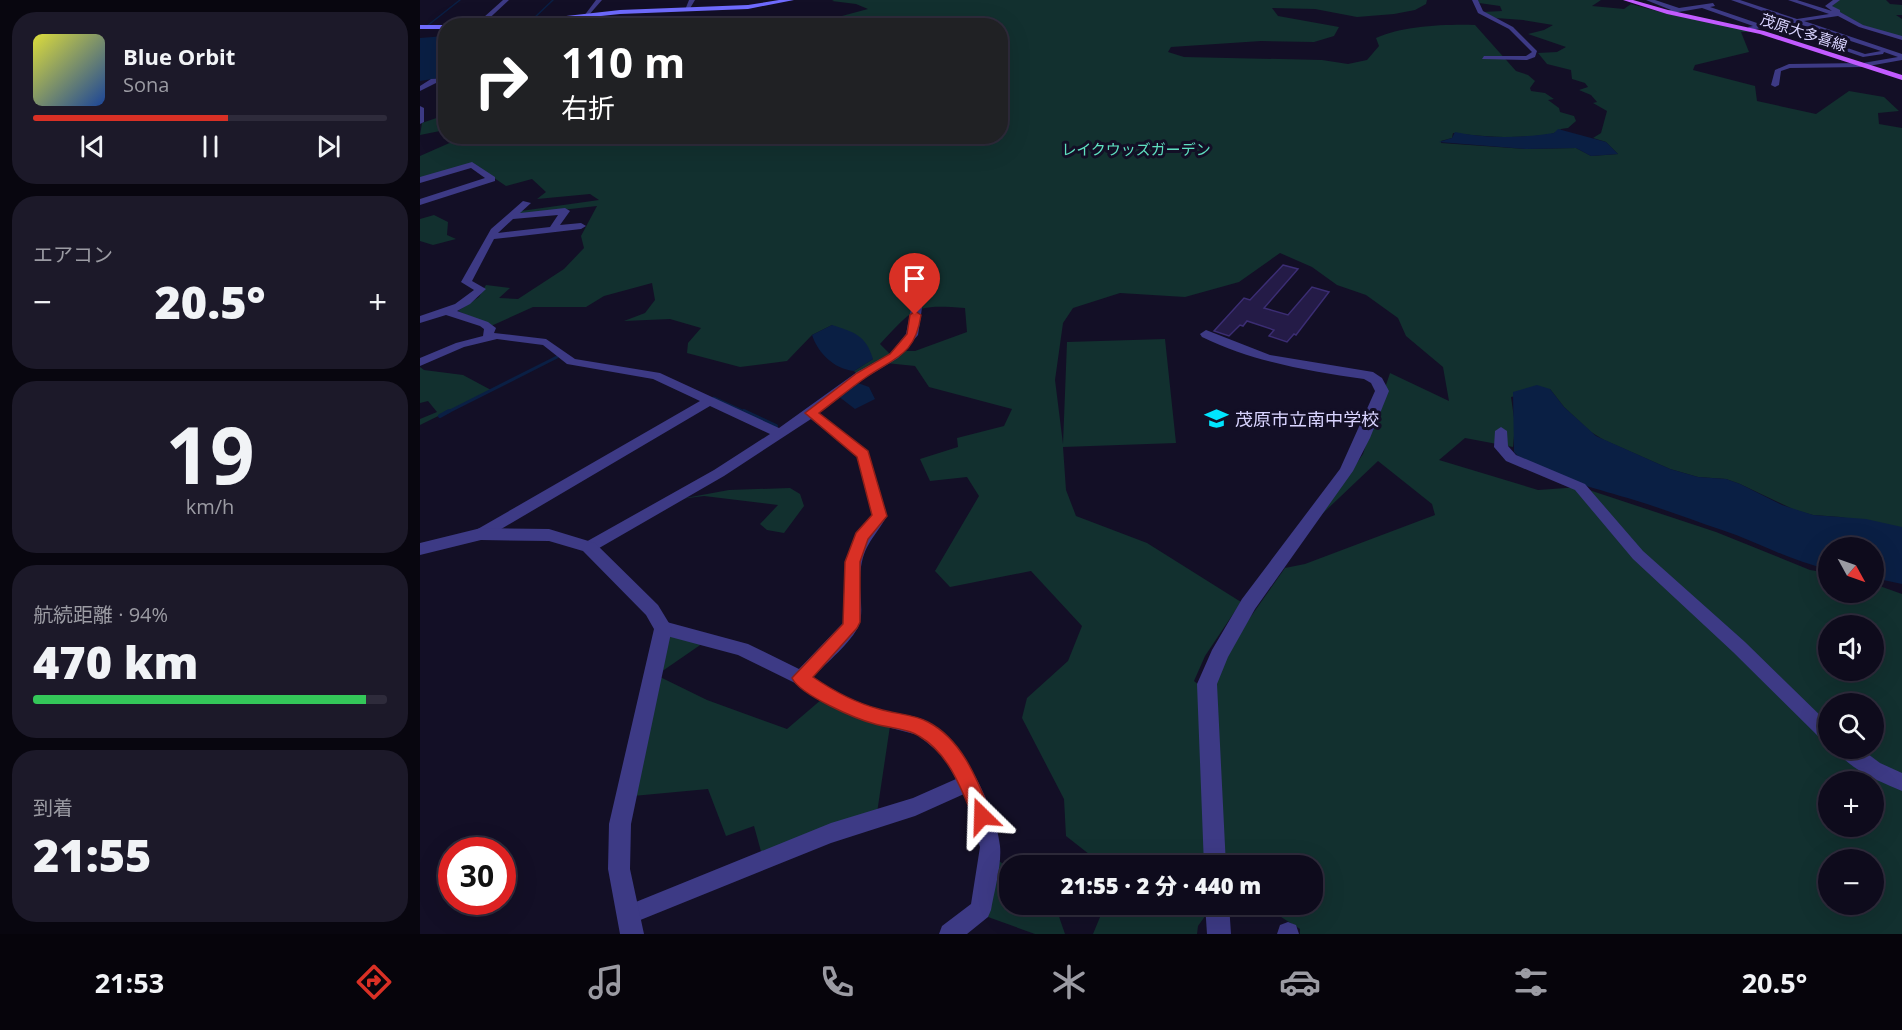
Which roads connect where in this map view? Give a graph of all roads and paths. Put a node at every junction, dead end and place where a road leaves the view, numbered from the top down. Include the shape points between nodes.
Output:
1 (506, 0) edge
2 (599, 0) edge
3 (693, 0) edge
4 (788, 0) edge
5 (1475, 0) edge
6 (1626, 0) edge
7 (1649, 0) edge
8 (1675, 0) edge
9 (1752, 0) edge
10 (1791, 0) edge
11 (1826, 0) edge
12 (1737, 1) edge
13 (1835, 1) edge
14 (1656, 3) junction
15 (1724, 4) junction
16 (1703, 7) junction
17 (687, 9) junction
18 (1678, 10) junction
19 (1667, 12) junction
20 (1833, 13) junction
21 (586, 15) junction
22 (487, 18) edge
23 (563, 18) edge
24 (1811, 19) junction
25 (1798, 21) junction
26 (1774, 25) junction
27 (420, 27) edge
28 (438, 27) edge
29 (1750, 28) junction
30 (1902, 38) edge
31 (1902, 48) edge
32 (1888, 51) junction
33 (1902, 57) edge
34 (1484, 58) dead end
35 (1881, 61) junction
36 (1863, 65) junction
37 (1902, 68) edge
38 (1902, 78) edge
39 (438, 81) edge
40 (1775, 85) dead end
41 (420, 89) edge
42 (420, 108) edge
43 (420, 122) edge
44 (423, 179) edge
45 (447, 193) junction
46 (420, 202) edge
47 (526, 204) dead end
48 (509, 217) junction
49 (581, 226) dead end
50 (554, 229) junction
51 (491, 237) junction
52 (919, 294) dead end
53 (448, 312) junction
54 (420, 320) edge
55 (1206, 334) dead end
56 (488, 337) junction
57 (420, 362) edge
58 (709, 401) junction
59 (811, 413) junction
60 (1501, 431) dead end
61 (779, 433) junction
62 (481, 534) junction
63 (589, 547) junction
64 (420, 549) edge
65 (663, 628) junction
66 (801, 678) junction
67 (1818, 724) edge
68 (1860, 759) edge
69 (969, 783) junction
70 (1902, 783) edge
71 (1215, 855) edge
72 (1218, 915) edge
73 (630, 928) edge
74 (950, 934) edge
75 (1219, 934) edge

1 - 22 street
2 - 21 street
3 - 17 street
4 - 17 main road via 763,6
5 - 34 street via 1480,12 1511,28 1535,52 1527,58
6 - 19 main road, 茂原大多喜線
7 - 14 street
8 - 14 street
9 - 12 street
9 - 20 street via 1806,17
10 - 20 street
11 - 13 street
12 - 15 street
12 - 25 street
13 - 20 street via 1828,6 1838,11
14 - 18 street
15 - 16 street
15 - 16 street via 1777,21 1756,25
16 - 18 street
17 - 21 main road
18 - 19 street
19 - 29 main road, 茂原大多喜線
21 - 23 main road
24 - 25 street
24 - 30 street via 1839,14 1861,26
24 - 31 street
25 - 26 street
25 - 32 street
26 - 29 street
26 - 32 street via 1865,56
27 - 28 main road
29 - 36 main road, 茂原大多喜線
32 - 33 street
33 - 35 street
35 - 36 street
35 - 37 street
36 - 38 main road, 茂原大多喜線
36 - 40 street via 1784,68 1778,70
39 - 41 street
42 - 43 street
44 - 45 street
44 - 45 street via 471,165 492,179
45 - 46 street
47 - 48 street
48 - 50 street via 565,211
48 - 51 street
49 - 50 street
50 - 51 street
51 - 53 street via 466,282 481,289 462,306
52 - 59 street via 912,335 904,346
53 - 54 street
53 - 56 street via 484,324 490,328
55 - 71 street via 1276,362 1368,375 1382,391 1362,442 1340,480 1244,607 1217,656 1207,684
56 - 57 street
56 - 58 street via 546,342 571,362 656,376
58 - 61 street
58 - 62 street
59 - 61 street
59 - 66 street via 863,454 880,516 861,537 852,562 852,622
60 - 67 street via 1501,447 1511,458 1580,487 1638,555
61 - 63 street via 675,500
62 - 63 street via 549,535
62 - 64 street
63 - 65 street via 652,610
65 - 66 street via 742,649
65 - 73 street via 620,824 619,868
66 - 69 street via 821,692 874,716 923,728 949,750
68 - 70 street
69 - 73 street via 915,807 831,833
69 - 74 street via 990,847 985,895 981,910
72 - 75 street

